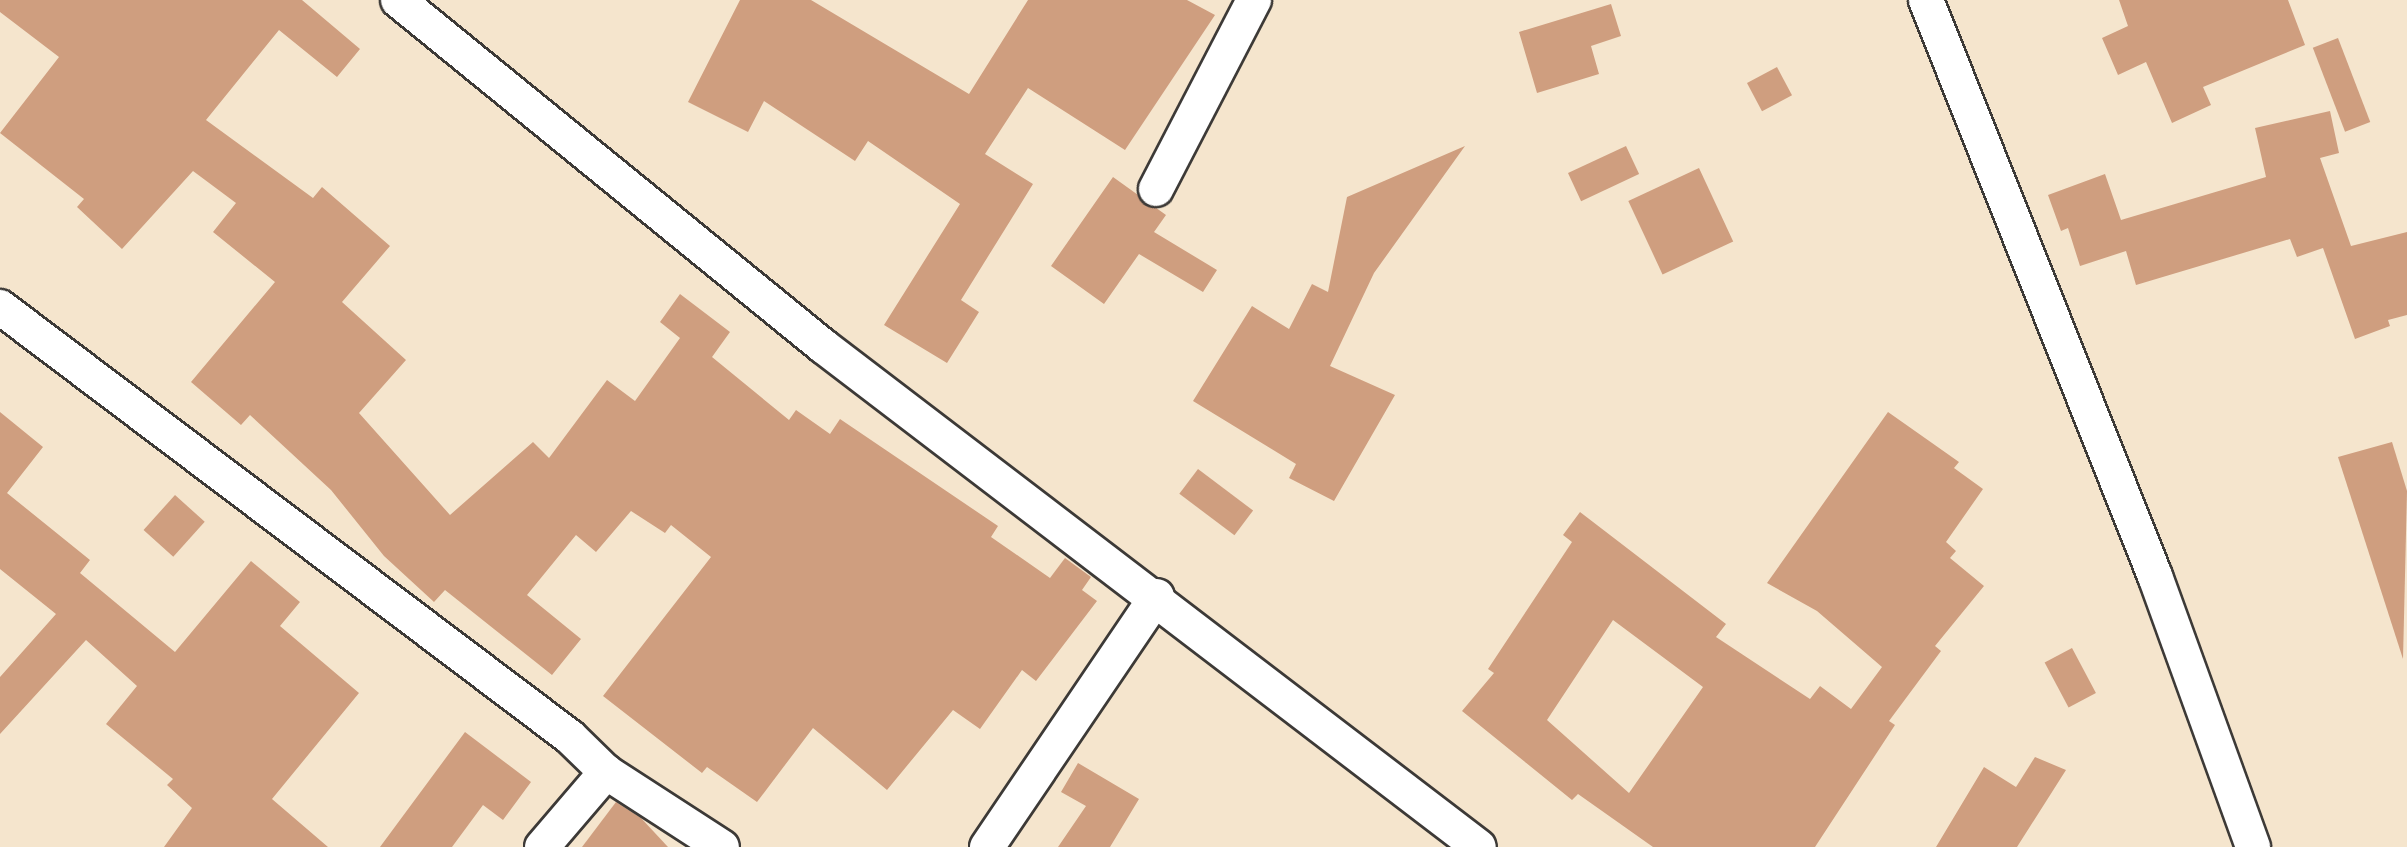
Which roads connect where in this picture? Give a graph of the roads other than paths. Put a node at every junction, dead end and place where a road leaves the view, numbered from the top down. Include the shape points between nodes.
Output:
1 (398, 0) edge
2 (1254, 0) edge
3 (1926, 0) edge
4 (1156, 189) dead end
5 (0, 307) edge
6 (1157, 596) junction
7 (606, 772) junction
8 (542, 847) edge
9 (722, 847) edge
10 (987, 847) edge
11 (1479, 847) edge
12 (2253, 847) edge

1 - 6 street via 823,346
2 - 4 street
3 - 12 street via 2155,576
5 - 7 street via 570,737
6 - 10 street
6 - 11 street
7 - 8 street
7 - 9 street

